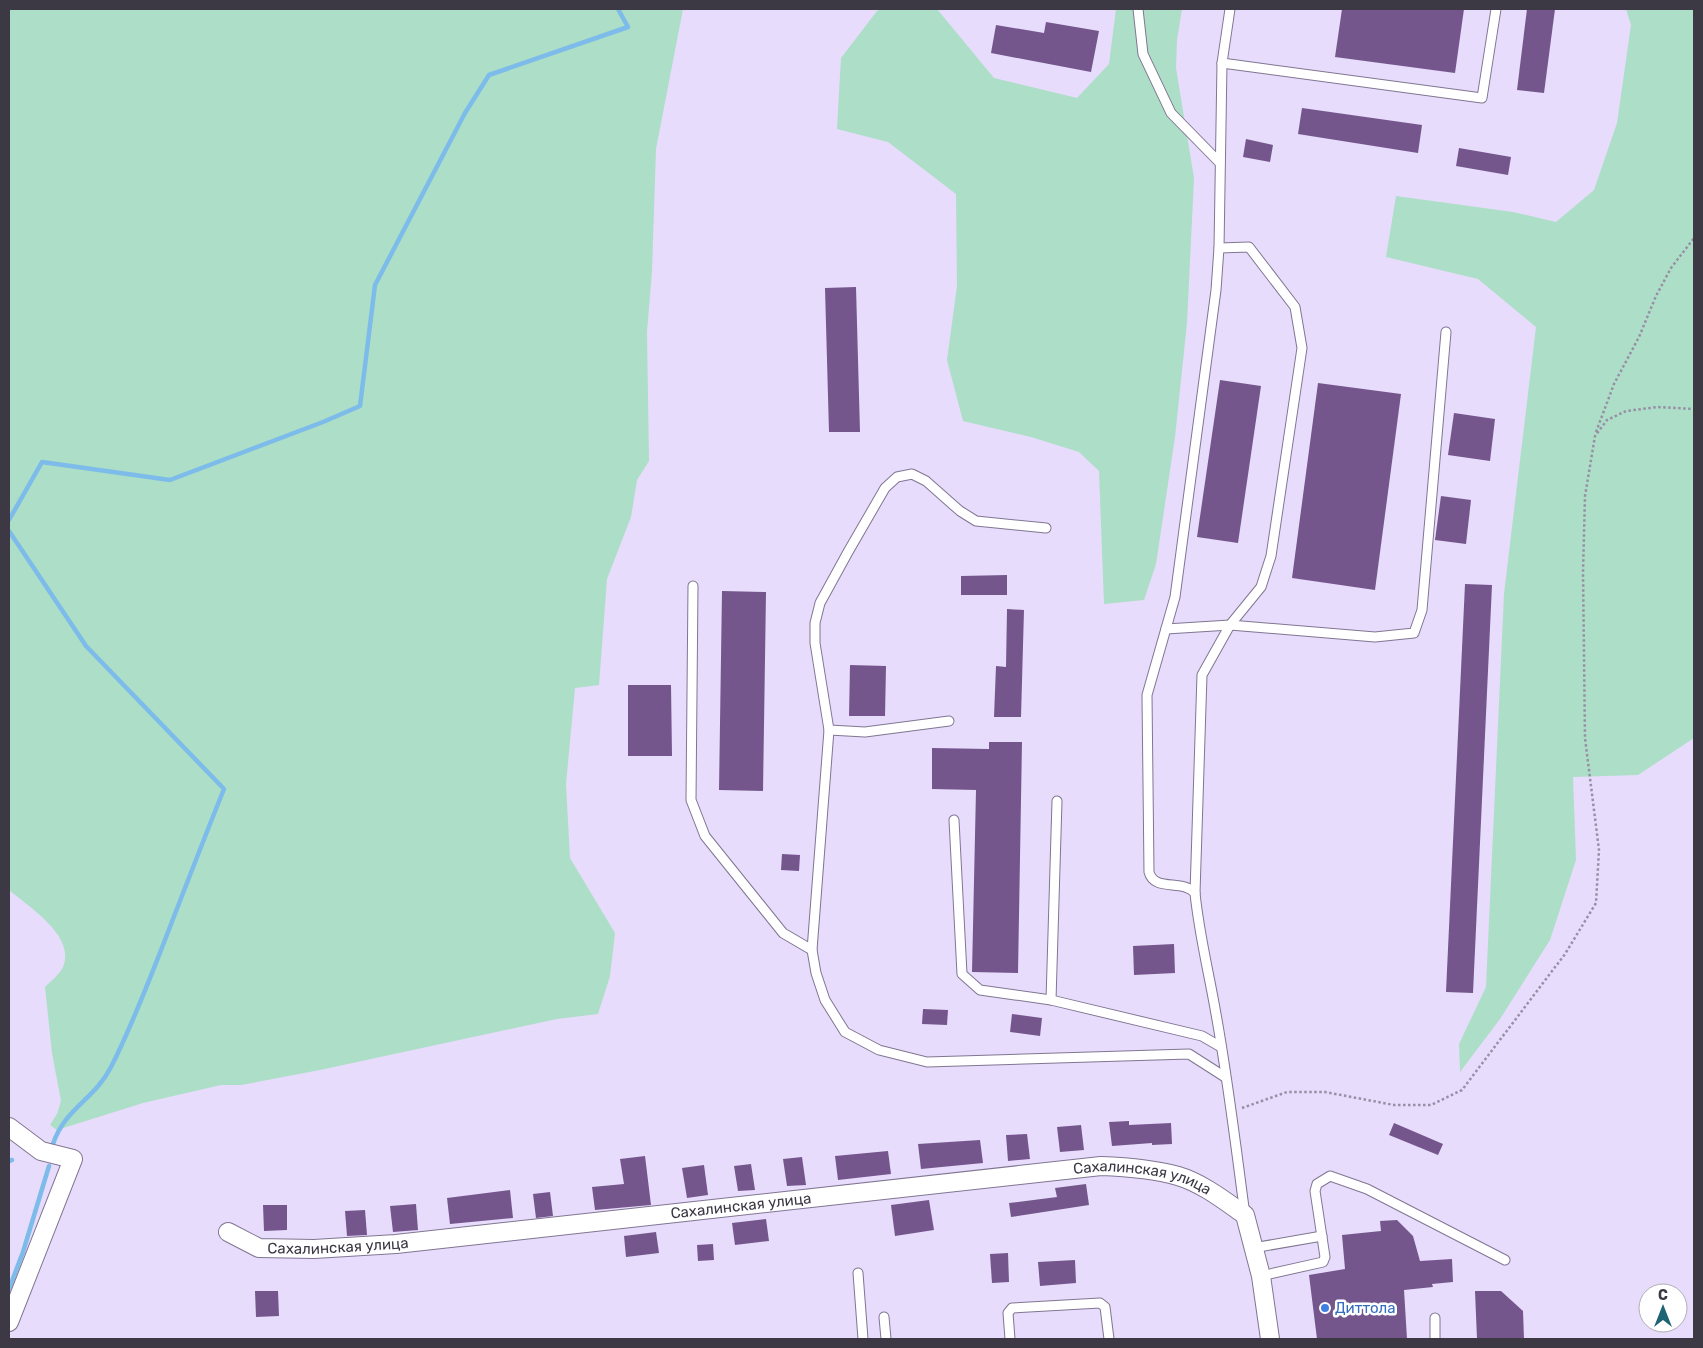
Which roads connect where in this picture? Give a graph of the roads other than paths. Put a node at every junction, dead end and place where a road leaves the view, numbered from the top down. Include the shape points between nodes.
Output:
1 (1138, 9) edge
2 (1230, 9) edge
3 (1496, 9) edge
4 (1222, 63) junction
5 (1220, 163) junction
6 (1219, 248) junction
7 (1446, 332) dead end
8 (1046, 528) dead end
9 (693, 586) dead end
10 (1230, 625) junction
11 (1166, 629) junction
12 (949, 721) dead end
13 (829, 730) junction
14 (1057, 801) dead end
15 (954, 820) dead end
16 (1195, 893) junction
17 (812, 950) junction
18 (1051, 1000) junction
19 (1220, 1047) junction
20 (1225, 1077) junction
21 (9, 1127) edge
22 (1245, 1215) junction
23 (228, 1232) dead end
24 (1322, 1236) junction
25 (1253, 1248) junction
26 (1505, 1260) dead end
27 (858, 1273) dead end
28 (1261, 1276) junction
29 (884, 1317) dead end
30 (1435, 1318) dead end
31 (9, 1322) edge
32 (863, 1339) edge
33 (886, 1339) edge
34 (1010, 1339) edge
35 (1108, 1339) edge
36 (1270, 1339) edge
37 (1436, 1339) edge

1 - 5 lane via 1143,54 1171,113
2 - 4 lane
3 - 4 lane via 1482,98
4 - 5 lane
5 - 6 lane
6 - 10 lane via 1249,247 1295,307 1302,348 1270,556 1261,587
6 - 11 lane via 1176,597
7 - 10 lane via 1422,610 1414,633 1375,638
8 - 13 lane via 976,521 926,481 912,474 897,477 885,488 820,603 815,623 815,643
9 - 17 lane via 691,800 705,836 783,933
10 - 11 lane
10 - 16 lane via 1202,675
11 - 16 lane via 1147,695 1149,872 1150,878 1156,882 1186,886
12 - 13 lane via 865,732
13 - 17 lane
14 - 18 lane
15 - 18 lane via 962,974 980,990
16 - 19 lane
17 - 20 lane via 825,1000 845,1032 878,1050 926,1062 1189,1054
18 - 19 lane via 1202,1036
19 - 20 lane
20 - 22 lane
21 - 31 street via 41,1150 73,1159
22 - 23 street, Сахалинская улица via 1180,1176 1140,1168 1101,1166 396,1244 314,1249 259,1248
22 - 25 street
24 - 25 lane
24 - 26 lane via 1315,1191 1317,1184 1330,1176 1368,1190
24 - 28 lane via 1323,1262
25 - 28 street
27 - 32 lane
28 - 36 street
29 - 33 lane
30 - 37 lane
34 - 35 lane via 1008,1313 1012,1308 1100,1303 1105,1307

